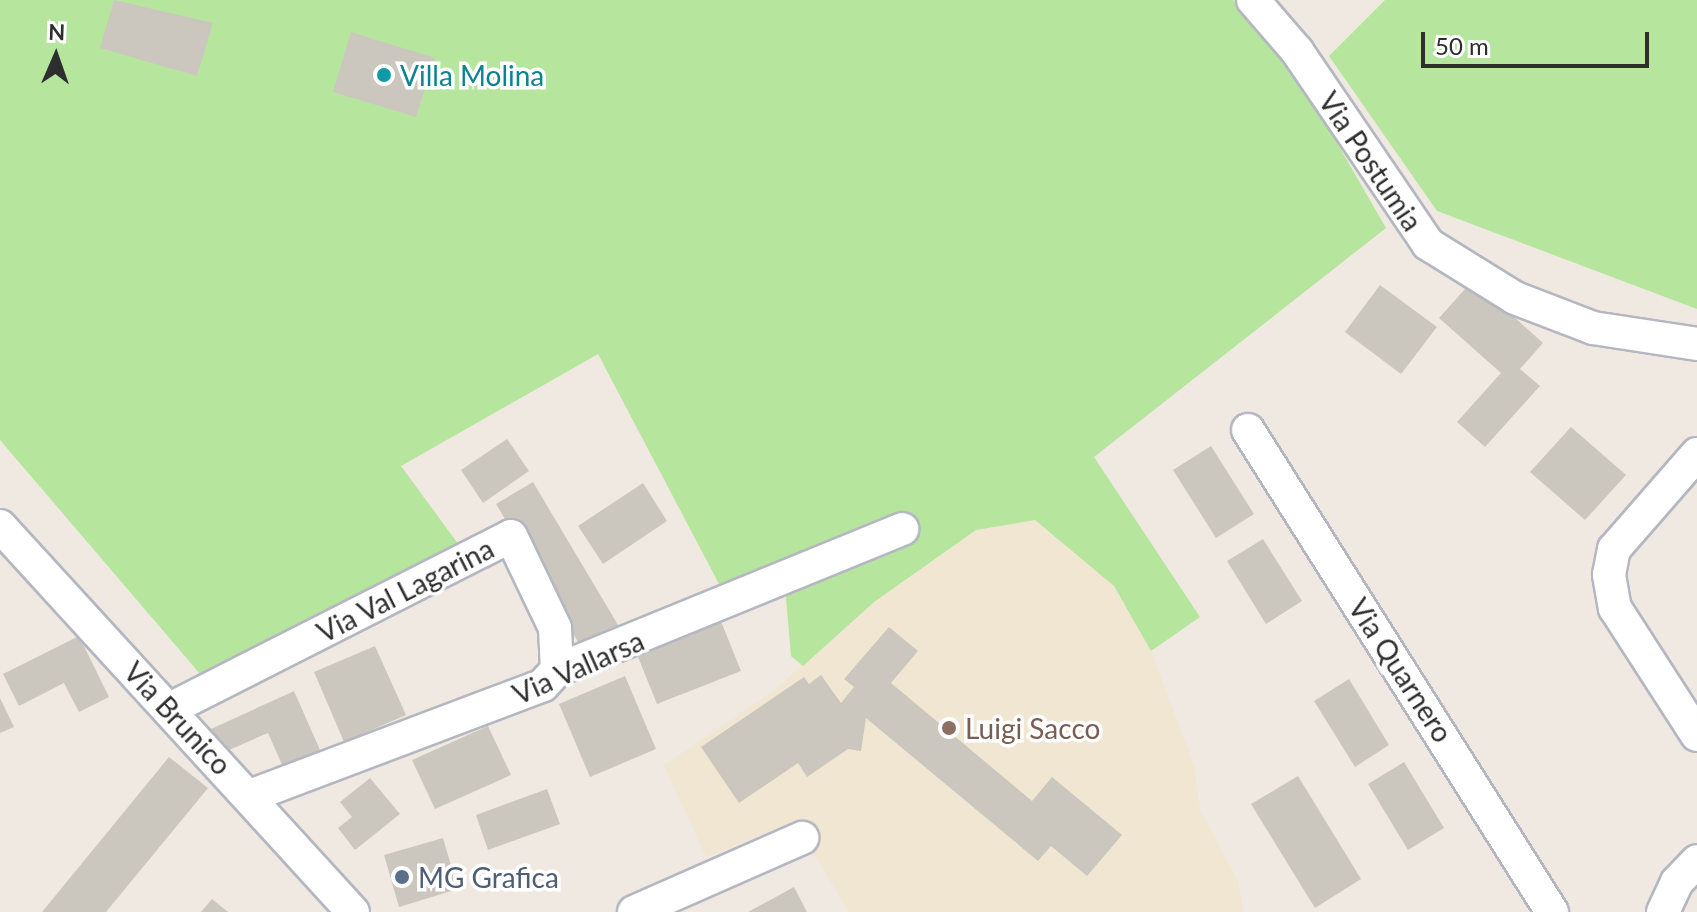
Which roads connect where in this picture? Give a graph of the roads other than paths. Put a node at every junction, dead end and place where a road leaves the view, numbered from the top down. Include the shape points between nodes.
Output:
1 (1253, 0) edge
2 (1697, 344) edge
3 (1248, 430) dead end
4 (1697, 454) edge
5 (0, 526) edge
6 (902, 529) dead end
7 (557, 670) junction
8 (170, 709) junction
9 (1697, 735) edge
10 (250, 796) junction
11 (802, 838) dead end
12 (1697, 861) edge
13 (348, 910) edge
14 (634, 912) edge
15 (1552, 912) edge
16 (1663, 912) edge

1 - 2 street, Via Postumia via 1297,51 1428,244 1515,298 1593,328
3 - 15 street, Via Quarnero
4 - 9 street via 1614,549 1609,575 1615,608
5 - 8 street, Via Brunico
6 - 7 street, Via Vallarsa
7 - 8 street, Via Val Lagarina via 555,628 511,536
7 - 10 street, Via Vallarsa via 543,685
8 - 10 street, Via Brunico
10 - 13 street, Via Brunico
11 - 14 street
12 - 16 street via 1677,882

